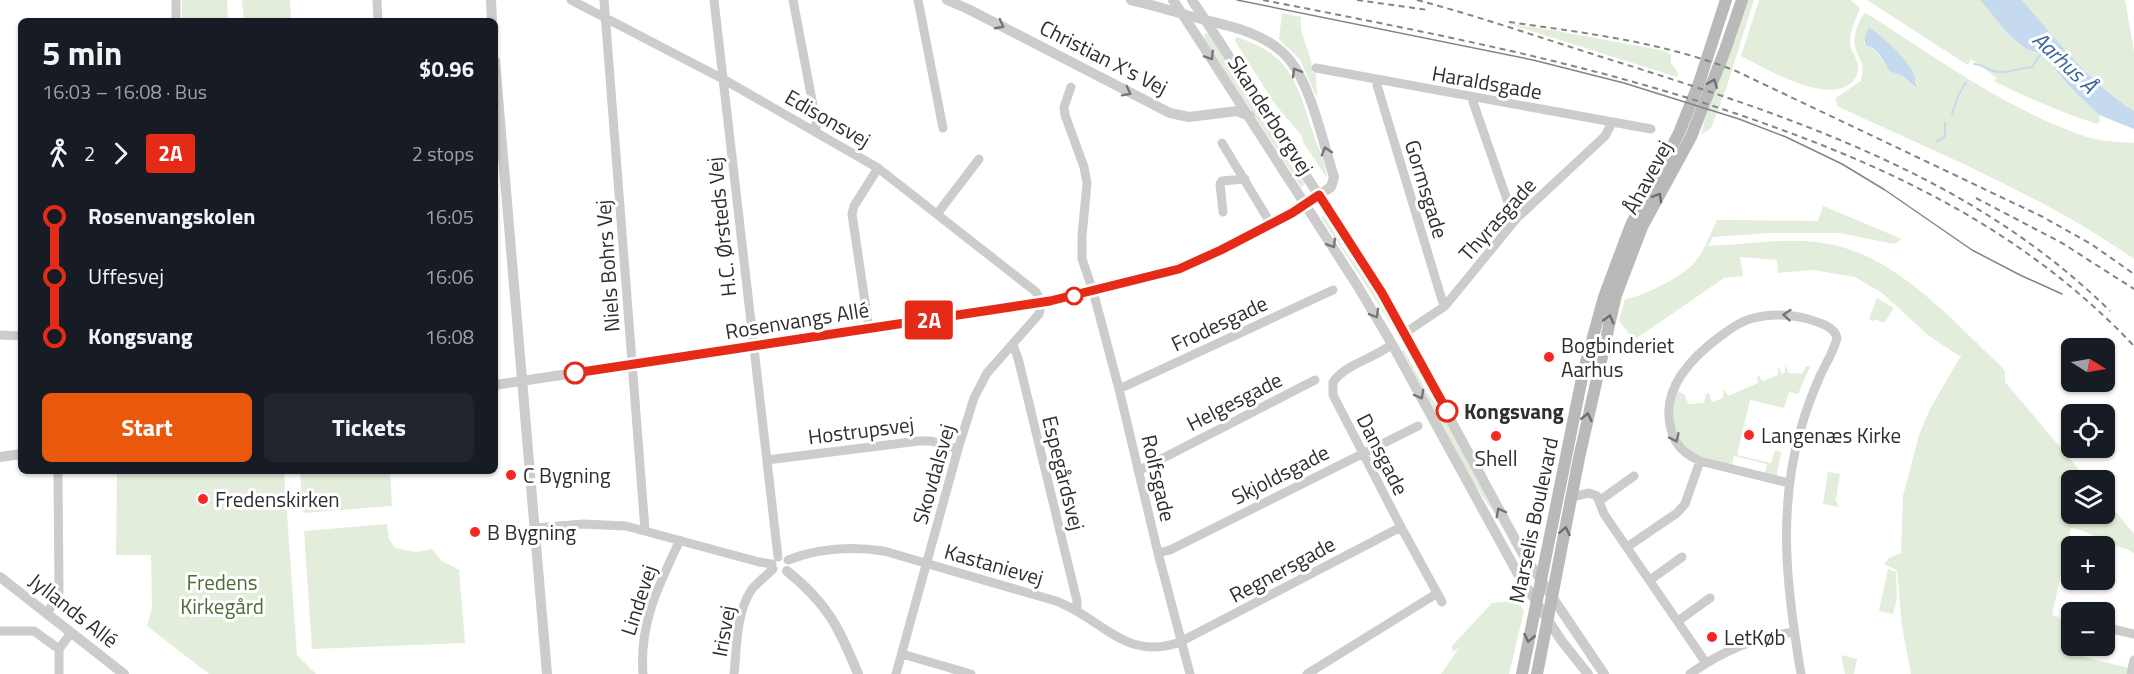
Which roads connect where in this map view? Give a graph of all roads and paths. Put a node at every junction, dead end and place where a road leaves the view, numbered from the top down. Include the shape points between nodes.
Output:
1 (176, 0) edge
2 (377, 0) edge
3 (491, 0) edge
4 (571, 0) edge
5 (604, 0) edge
6 (714, 0) edge
7 (793, 0) edge
8 (918, 0) edge
9 (947, 0) edge
10 (1131, 0) edge
11 (1173, 0) edge
12 (1192, 0) edge
13 (1726, 0) edge
14 (1742, 0) edge
15 (176, 18) edge
16 (378, 18) edge
17 (492, 18) edge
18 (606, 18) junction
19 (1316, 68) dead end
20 (723, 79) junction
21 (1377, 80) junction
22 (1071, 87) dead end
23 (498, 97) edge
24 (1474, 97) junction
25 (1250, 117) junction
26 (1612, 123) junction
27 (943, 128) dead end
28 (1651, 129) dead end
29 (816, 131) junction
30 (1222, 143) dead end
31 (979, 159) dead end
32 (878, 168) junction
33 (1245, 179) junction
34 (1319, 195) junction
35 (1306, 204) junction
36 (1223, 212) dead end
37 (937, 214) junction
38 (1517, 218) junction
39 (1271, 224) junction
40 (1333, 290) dead end
41 (1093, 291) junction
42 (1042, 303) junction
43 (1445, 306) junction
44 (869, 329) junction
45 (1405, 333) junction
46 (0, 335) edge
47 (18, 336) edge
48 (1392, 344) junction
49 (1013, 345) junction
50 (753, 347) junction
51 (633, 364) junction
52 (1583, 374) joint
53 (1596, 376) joint
54 (1315, 380) dead end
55 (522, 381) junction
56 (498, 385) edge
57 (1119, 389) junction
58 (1418, 426) dead end
59 (958, 449) junction
60 (1362, 453) junction
61 (18, 454) edge
62 (0, 457) edge
63 (766, 460) junction
64 (1700, 461) junction
65 (1138, 471) junction
66 (58, 474) edge
67 (1634, 476) dead end
68 (1789, 483) junction
69 (1572, 497) junction
70 (1599, 501) junction
71 (1401, 527) junction
72 (534, 528) junction
73 (645, 530) junction
74 (680, 540) junction
75 (1628, 547) junction
76 (1158, 553) junction
77 (1682, 557) dead end
78 (774, 563) junction
79 (926, 564) junction
80 (787, 566) junction
81 (0, 578) edge
82 (1540, 580) junction
83 (1650, 580) junction
84 (1710, 598) dead end
85 (1552, 599) junction
86 (1536, 602) junction
87 (1077, 610) junction
88 (47, 614) junction
89 (1548, 620) junction
90 (1678, 621) junction
91 (2115, 630) edge
92 (0, 631) edge
93 (1794, 632) junction
94 (70, 633) junction
95 (2134, 634) edge
96 (1180, 642) junction
97 (59, 649) junction
98 (902, 654) junction
99 (2134, 660) edge
100 (1706, 663) junction
101 (60, 674) edge
102 (124, 674) edge
103 (547, 674) edge
104 (642, 674) edge
105 (734, 674) edge
106 (858, 674) edge
107 (896, 674) edge
108 (971, 674) edge
109 (1190, 674) edge
110 (1307, 674) edge
111 (1522, 674) edge
112 (1537, 674) edge
113 (1588, 674) edge
114 (1604, 674) edge
115 (1690, 674) edge
116 (1801, 674) edge
117 (2131, 674) edge

1 - 15 street
2 - 16 street
3 - 17 street
4 - 18 street, Edisonsvej
5 - 18 street, Niels Bohrs Vej
6 - 20 street, H.C. Ørsteds Vej
7 - 29 street
8 - 27 street
9 -> 25 street, Christian X's Vej via 1170,113 1189,117 1237,111
34 -> 10 street via 1331,187 1334,177 1300,76 1289,59 1275,46 1245,30
11 -> 25 street, Skanderborgvej, bridge
12 - 34 street, Skanderborgvej, bridge
13 - 52 main road, Åhavevej via 1679,133 1630,225 1604,297
53 -> 14 main road, Åhavevej via 1616,295 1632,250 1691,137
18 - 20 street, Edisonsvej
18 - 51 street, Niels Bohrs Vej
19 - 21 street, Haraldsgade
20 - 29 street, Edisonsvej
20 - 50 street, H.C. Ørsteds Vej
21 - 24 street, Haraldsgade
21 - 43 street, Gormsgade
22 - 41 street, Rolfsgade via 1064,106 1086,177 1081,248
23 - 55 street
24 - 26 street, Haraldsgade
24 - 38 street via 1511,211
25 - 35 street, Skanderborgvej
26 - 28 street, Haraldsgade
26 - 38 street, Thyrasgade via 1605,136
29 - 32 street, Edisonsvej
30 - 33 street
31 - 37 street
32 - 37 street, Edisonsvej
32 - 44 street via 852,214
33 - 36 street via 1222,181
33 - 39 street
34 - 35 street, Rosenvangs Allé
34 - 45 street, Skanderborgvej
35 - 39 street, Rosenvangs Allé
35 -> 48 street, Skanderborgvej
37 - 42 street, Edisonsvej via 1028,284
38 - 43 street, Thyrasgade
39 - 41 street, Rosenvangs Allé via 1179,269
40 - 57 street, Frodesgade
41 - 42 street, Rosenvangs Allé
41 - 57 street, Rolfsgade
42 - 44 street, Rosenvangs Allé
42 - 49 street, Skovdalsvej via 1036,320
43 - 45 street, Thyrasgade
44 - 50 street, Rosenvangs Allé
45 - 48 street
82 -> 45 street, Skanderborgvej
46 - 47 street
48 - 60 street, Dansgade via 1342,372 1333,382 1333,395
48 -> 86 street, Skanderborgvej
49 - 59 street, Skovdalsvej via 981,384
49 - 87 street, Espegårdsvej
50 - 51 street, Rosenvangs Allé
50 - 63 street, H.C. Ørsteds Vej
51 - 55 street, Rosenvangs Allé
51 - 73 street, Niels Bohrs Vej
52 - 82 main road, Marselis Boulevard
69 -> 53 main road, Marselis Boulevard
54 - 65 street, Helgesgade
55 - 56 street, Rosenvangs Allé
55 - 72 street
57 - 65 street, Rolfsgade
58 - 60 street, Skjoldsgade
59 - 63 street, Hostrupsvej via 919,441
59 - 79 street, Skovdalsvej
60 - 71 street, Dansgade
60 - 76 street, Skjoldsgade
61 - 62 street
63 - 78 street, H.C. Ørsteds Vej
64 - 68 street
68 -> 64 street via 1809,404 1838,338 1833,330 1813,320 1782,314 1747,319 1699,353 1677,381 1668,409 1672,434 1679,447
64 - 75 street via 1685,504
65 - 76 street, Rolfsgade
66 - 88 street via 59,592
67 - 70 street
68 - 93 street via 1785,530
69 - 70 street via 1590,493
85 -> 69 main road, Marselis Boulevard
70 - 75 street
71 - 96 street, Regnersgade
71 - 110 street, Dansgade via 1439,598
72 - 73 street via 604,524
72 - 103 street
73 - 74 street
74 - 78 street
74 - 104 street, Lindevej via 650,607 641,652
75 - 83 street
76 - 96 street, Rolfsgade
77 - 83 street
78 - 80 street via 783,557
78 - 80 street via 779,573
78 - 105 street, Irisvej via 746,601
79 - 80 street, Kastanievej via 884,551 845,548 807,553
79 - 87 street, Kastanievej
79 - 98 street, Skovdalsvej
80 - 106 street via 833,618
81 - 88 street, Jyllands Allé
82 - 85 street, Skanderborgvej
82 - 86 main road, Marselis Boulevard
83 - 90 street
84 - 90 street
85 - 89 main road, Marselis Boulevard
85 - 114 street, Skanderborgvej
86 - 89 street, Skanderborgvej
86 -> 111 main road, Marselis Boulevard
87 - 96 street, Kastanievej via 1124,642 1165,648
88 - 94 street, Jyllands Allé
89 - 112 main road, Marselis Boulevard
89 - 113 street, Skanderborgvej
90 - 100 street
91 - 95 street
92 - 97 street via 34,631
93 - 100 street via 1741,644
93 - 116 street
94 - 97 street
94 - 102 street, Jyllands Allé
96 - 109 street, Rolfsgade
97 - 101 street
98 - 107 street, Skovdalsvej
98 - 108 street
99 - 117 street
100 - 115 street

